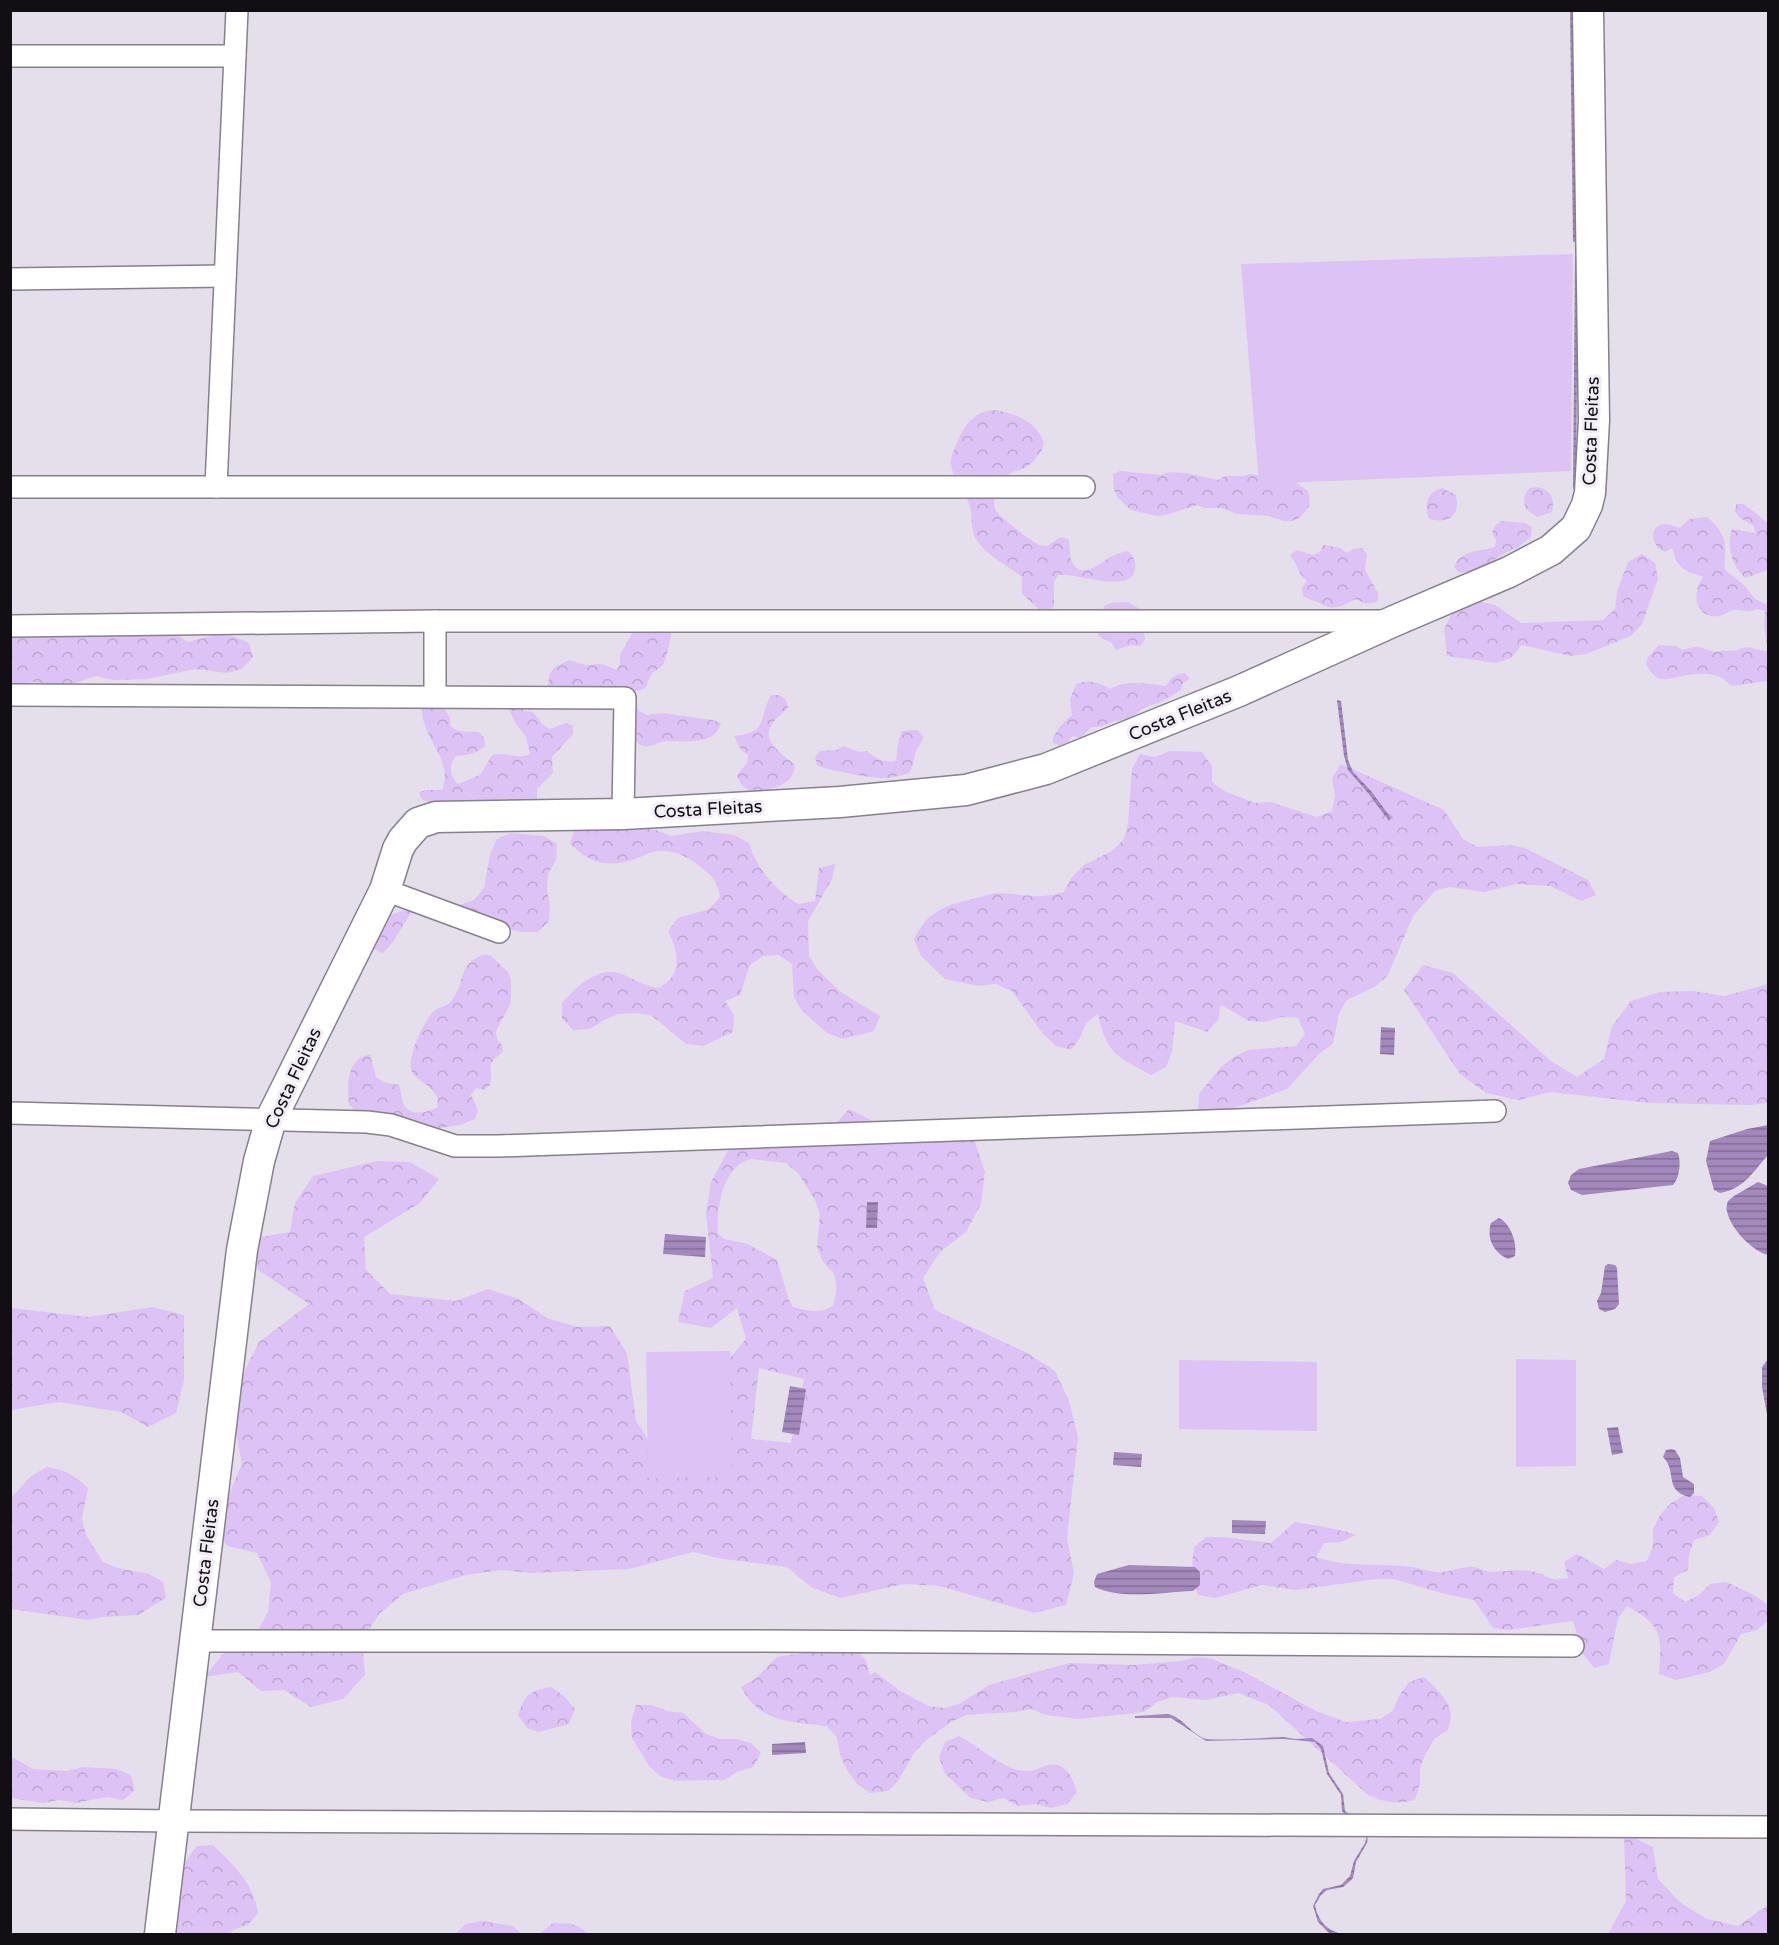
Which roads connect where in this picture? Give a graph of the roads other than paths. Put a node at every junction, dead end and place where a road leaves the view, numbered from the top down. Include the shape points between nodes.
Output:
1 (237, 10) edge
2 (1588, 10) edge
3 (10, 56) edge
4 (235, 56) junction
5 (225, 276) junction
6 (10, 279) edge
7 (10, 487) edge
8 (216, 487) junction
9 (1084, 487) dead end
10 (435, 621) junction
11 (1394, 621) junction
12 (10, 626) edge
13 (10, 695) edge
14 (435, 696) junction
15 (622, 814) junction
16 (385, 890) junction
17 (499, 932) dead end
18 (1496, 1111) dead end
19 (10, 1113) edge
20 (271, 1119) junction
21 (195, 1641) junction
22 (1573, 1646) dead end
23 (10, 1819) edge
24 (175, 1821) junction
25 (1768, 1827) edge
26 (160, 1935) edge

1 - 4 street
2 - 11 main road, Costa Fleitas via 1594,420 1587,506 1576,528 1551,550
3 - 4 street
4 - 5 street
5 - 6 street
5 - 8 street
7 - 8 street
8 - 9 street
10 - 11 street
10 - 12 street
10 - 14 street
11 - 15 main road, Costa Fleitas via 1101,748 988,785 840,802
13 - 14 street
14 - 15 street via 625,698
15 - 16 main road, Costa Fleitas via 464,816 418,823 398,849
16 - 17 street
16 - 20 main road, Costa Fleitas
18 - 20 street via 499,1146 455,1146 392,1125 367,1122
19 - 20 street
20 - 21 main road, Costa Fleitas via 242,1250
21 - 22 street
21 - 24 main road, Costa Fleitas
23 - 24 street
24 - 25 street
24 - 26 main road, Costa Fleitas

